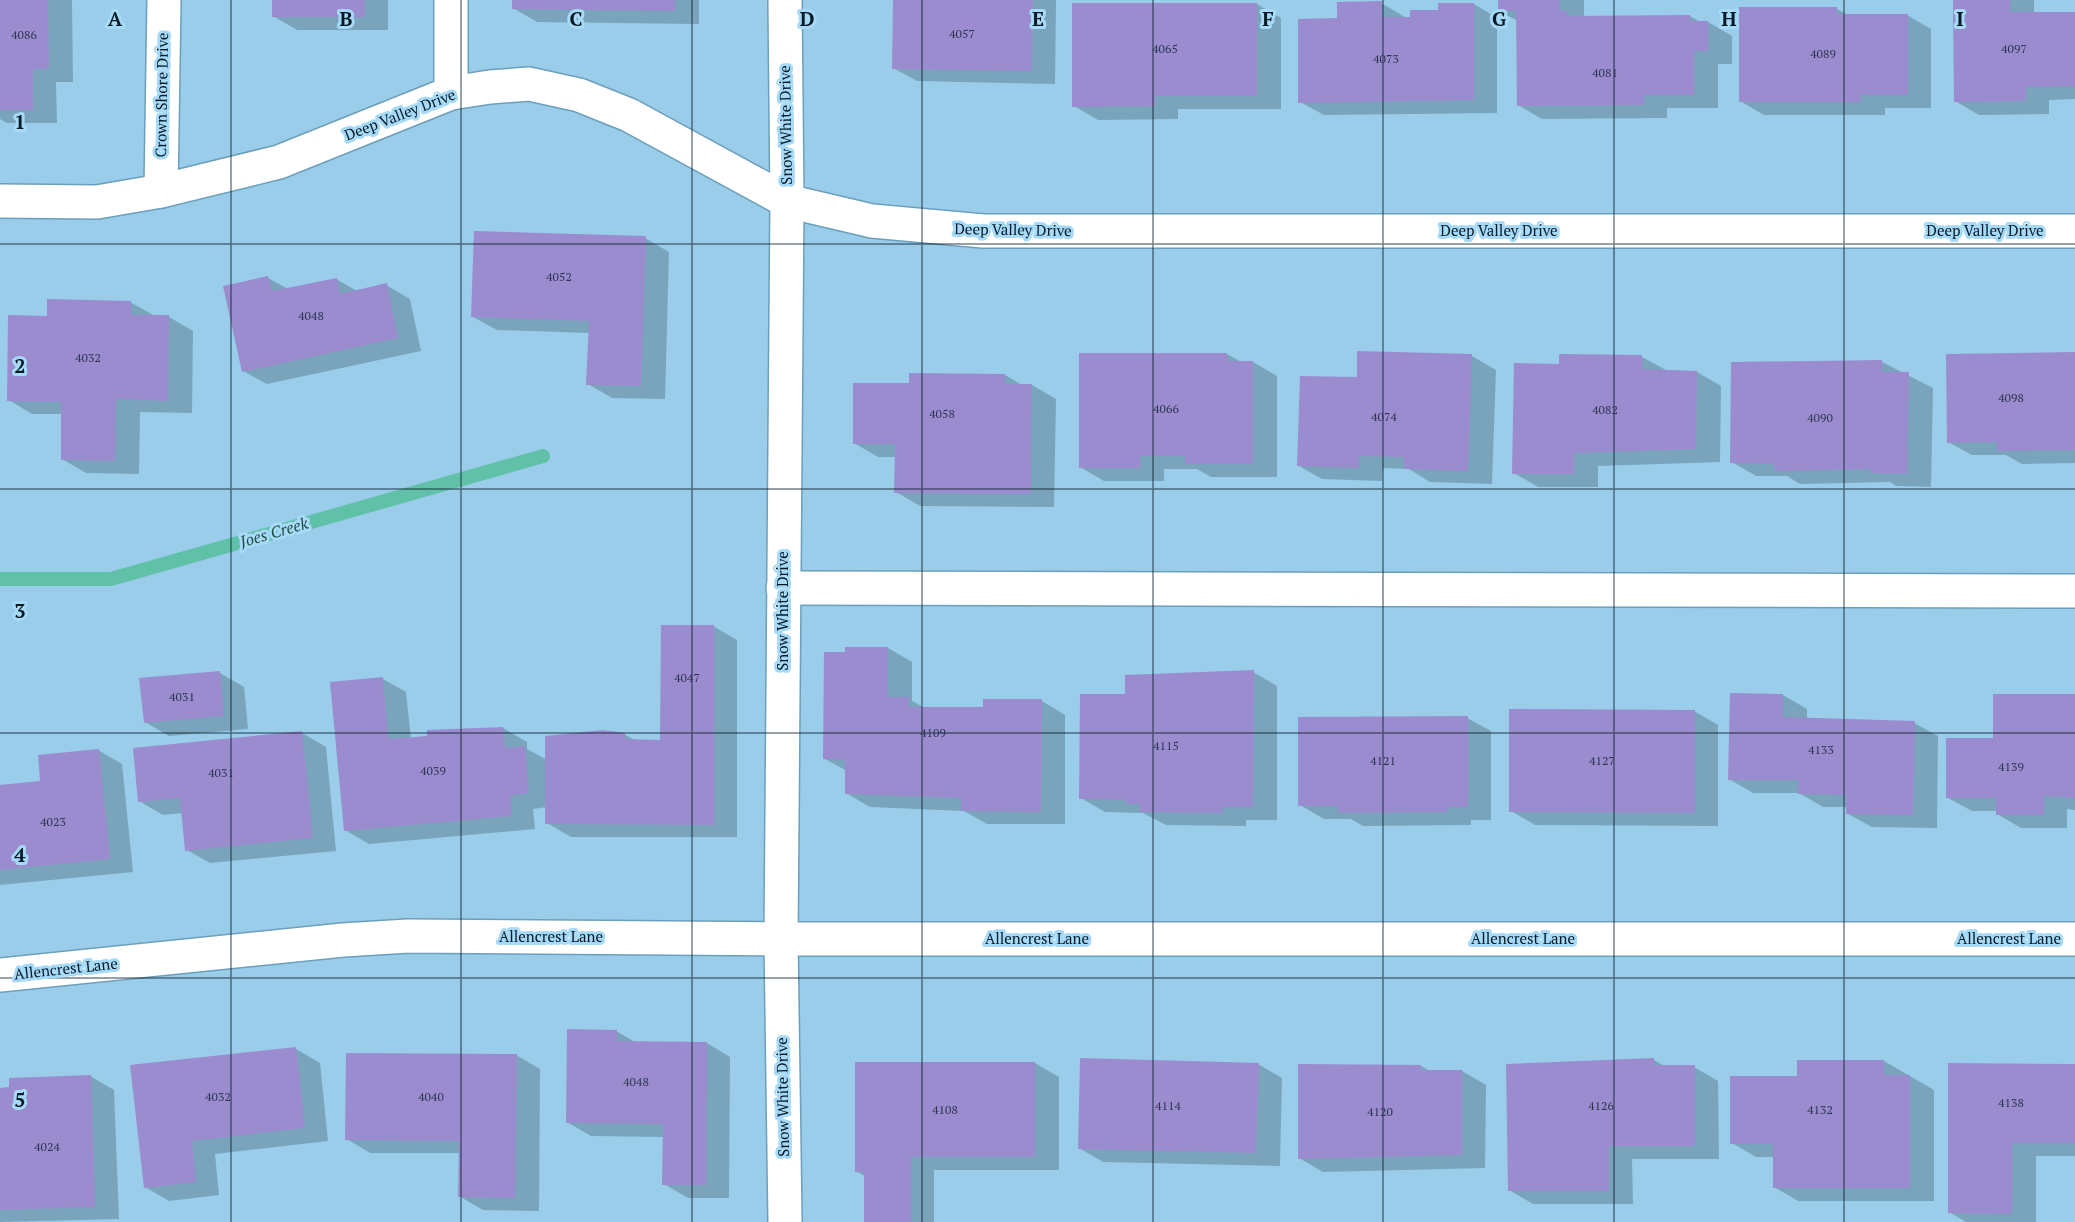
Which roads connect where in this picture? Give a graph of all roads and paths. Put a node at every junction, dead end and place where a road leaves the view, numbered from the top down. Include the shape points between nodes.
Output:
1 (164, 0) edge
2 (451, 0) edge
3 (785, 0) edge
4 (451, 93) junction
5 (161, 191) junction
6 (0, 201) edge
7 (788, 201) junction
8 (2075, 231) edge
9 (783, 588) junction
10 (2075, 591) edge
11 (781, 939) junction
12 (2075, 939) edge
13 (0, 975) edge
14 (784, 1222) edge

1 - 5 street, Crown Shore Drive
2 - 4 street
3 - 7 street, Snow White Drive
4 - 5 street, Deep Valley Drive via 279,162
4 - 7 street, Deep Valley Drive via 529,84 579,95 629,115
5 - 6 street, Deep Valley Drive via 97,202
7 - 8 street, Deep Valley Drive via 872,221 983,231
7 - 9 street, Snow White Drive
9 - 10 street
9 - 11 street, Snow White Drive
11 - 12 street, Allencrest Lane
11 - 13 street, Allencrest Lane via 408,936
11 - 14 street, Snow White Drive

